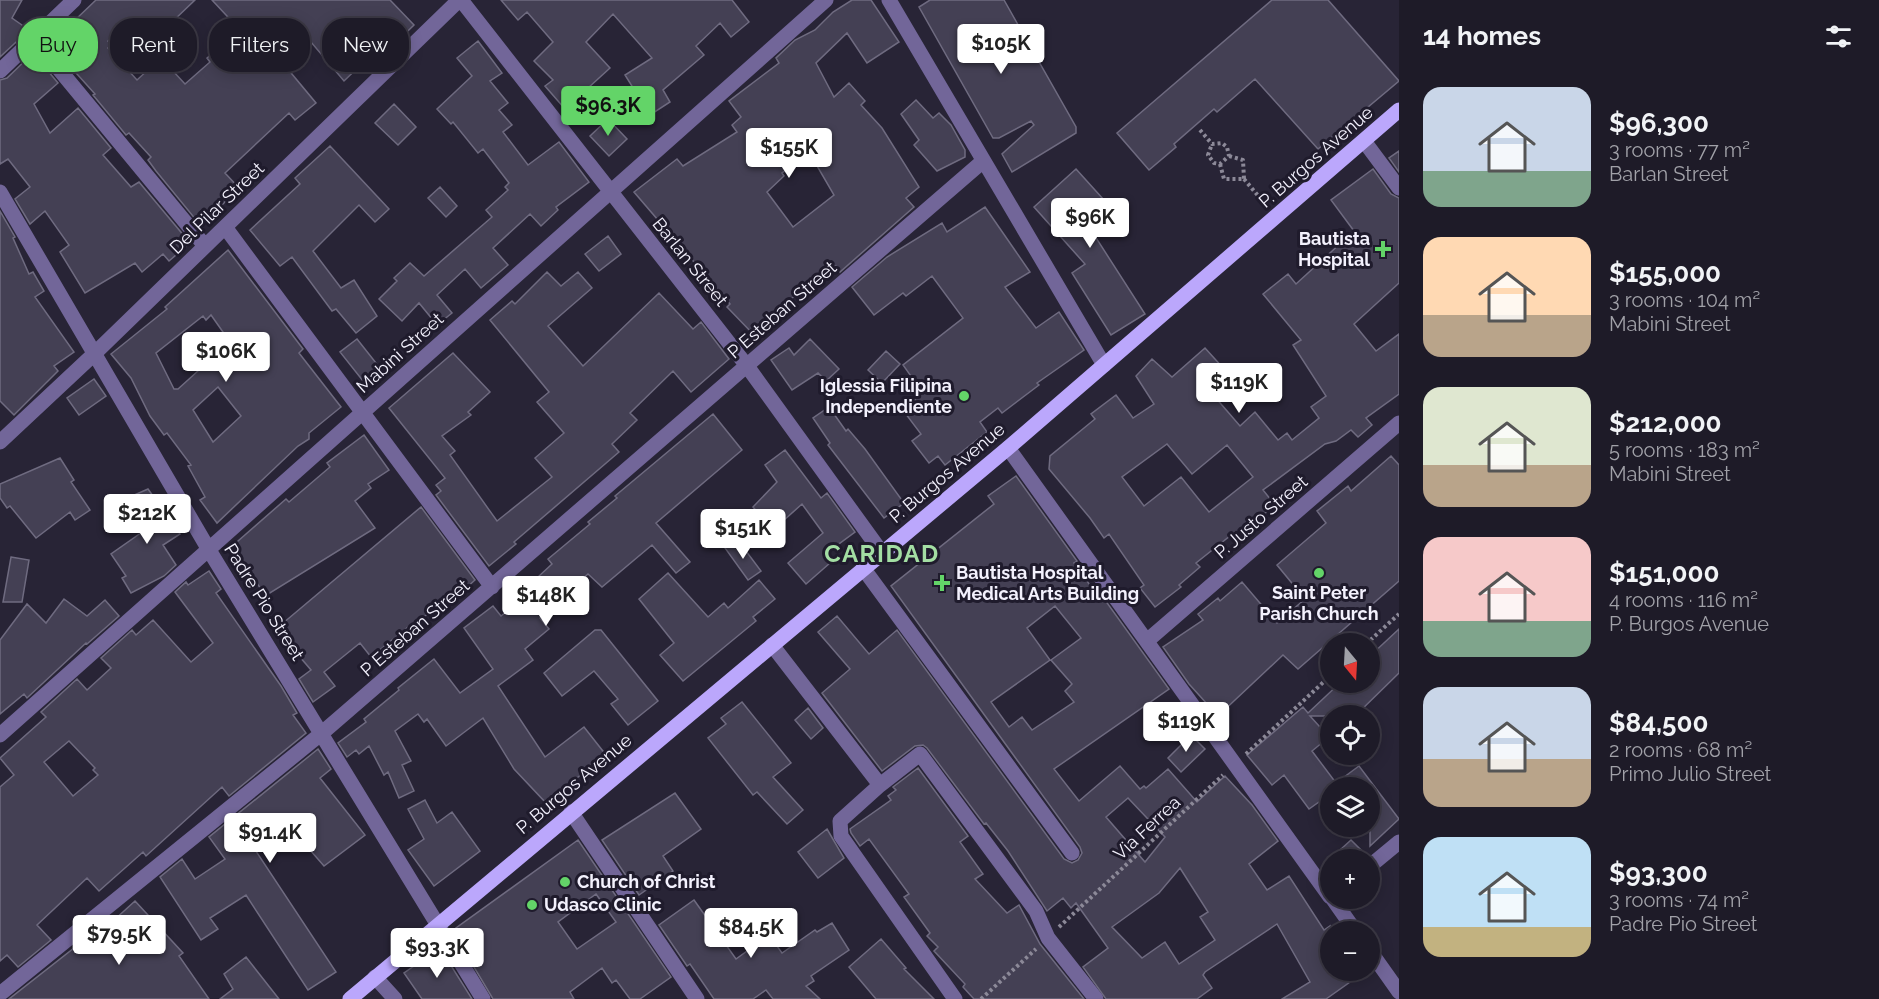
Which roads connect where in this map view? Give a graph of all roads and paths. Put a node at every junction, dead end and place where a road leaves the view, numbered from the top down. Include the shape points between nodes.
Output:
1 (74, 0) edge
2 (460, 0) edge
3 (826, 0) edge
4 (889, 0) edge
5 (56, 18) edge
6 (18, 54) edge
7 (0, 70) edge
8 (61, 72) edge
9 (1399, 110) edge
10 (1200, 130) dead end
11 (1364, 141) junction
12 (1212, 144) junction
13 (1229, 156) junction
14 (982, 162) junction
15 (1220, 164) junction
16 (1244, 179) junction
17 (1399, 188) edge
18 (0, 192) edge
19 (609, 193) junction
20 (1276, 216) junction
21 (225, 228) junction
22 (205, 246) junction
23 (93, 355) junction
24 (1104, 365) junction
25 (747, 366) junction
26 (362, 413) junction
27 (1399, 423) edge
28 (0, 442) edge
29 (1008, 448) junction
30 (209, 550) junction
31 (882, 553) junction
32 (863, 568) junction
33 (492, 587) junction
34 (1399, 614) edge
35 (1378, 633) edge
36 (1148, 640) junction
37 (772, 645) junction
38 (1320, 685) edge
39 (322, 733) junction
40 (0, 735) edge
41 (1235, 764) junction
42 (880, 785) junction
43 (571, 812) junction
44 (1399, 842) edge
45 (1072, 853) dead end
46 (1380, 858) edge
47 (1320, 883) edge
48 (437, 924) junction
49 (1048, 938) junction
50 (1380, 965) edge
51 (375, 977) junction
52 (1399, 992) edge
53 (0, 994) edge
54 (350, 999) edge
55 (395, 999) edge
56 (483, 999) edge
57 (697, 999) edge
58 (955, 999) edge
59 (981, 999) edge
60 (1096, 999) edge

1 - 5 street
2 - 19 street, Barlan Street
2 - 21 street, Del Pilar Street
3 - 19 street, Mabini Street
4 - 14 street
6 - 7 street
8 - 22 street
9 - 11 main road, P. Burgos Avenue
10 - 12 path
11 - 17 street
11 - 20 main road, P. Burgos Avenue
12 - 13 path via 1222,143
12 - 15 path via 1208,154 1214,163
13 - 15 path
13 - 16 path via 1243,160
14 - 24 street
14 - 25 street, P Esteban Street
15 - 16 path via 1224,179
16 - 20 path
18 - 23 street, Padre Pio Street
19 - 25 street, Barlan Street
19 - 26 street, Mabini Street
20 - 24 main road, P. Burgos Avenue
21 - 22 street, Del Pilar Street
21 - 26 street
22 - 23 street, Del Pilar Street
23 - 28 street, Del Pilar Street
23 - 30 street, Padre Pio Street
24 - 29 main road, P. Burgos Avenue
25 - 31 street, Barlan Street
25 - 33 street, P Esteban Street
26 - 30 street, Mabini Street
26 - 33 street
27 - 36 street, P. Justo Street
29 - 31 main road, P. Burgos Avenue
29 - 36 street
30 - 39 street, Padre Pio Street
30 - 40 street, Mabini Street
31 - 32 main road, P. Burgos Avenue
32 - 37 main road, P. Burgos Avenue
32 - 45 street
33 - 39 street, P Esteban Street
34 - 35 path
36 - 41 street
37 - 42 street
37 - 43 main road, P. Burgos Avenue
38 - 41 path, Via Ferrea
39 - 48 street, Padre Pio Street
39 - 53 street, P Esteban Street
41 - 47 street
41 - 49 path, Via Ferrea
42 - 49 street via 920,754 1036,911
42 - 58 street via 840,821 841,836
43 - 48 main road, P. Burgos Avenue
43 - 57 street
44 - 46 street
48 - 51 main road, P. Burgos Avenue
48 - 56 street, Padre Pio Street
49 - 59 path, Via Ferrea
49 - 60 street
50 - 52 street
51 - 54 main road, P. Burgos Avenue
51 - 55 street

